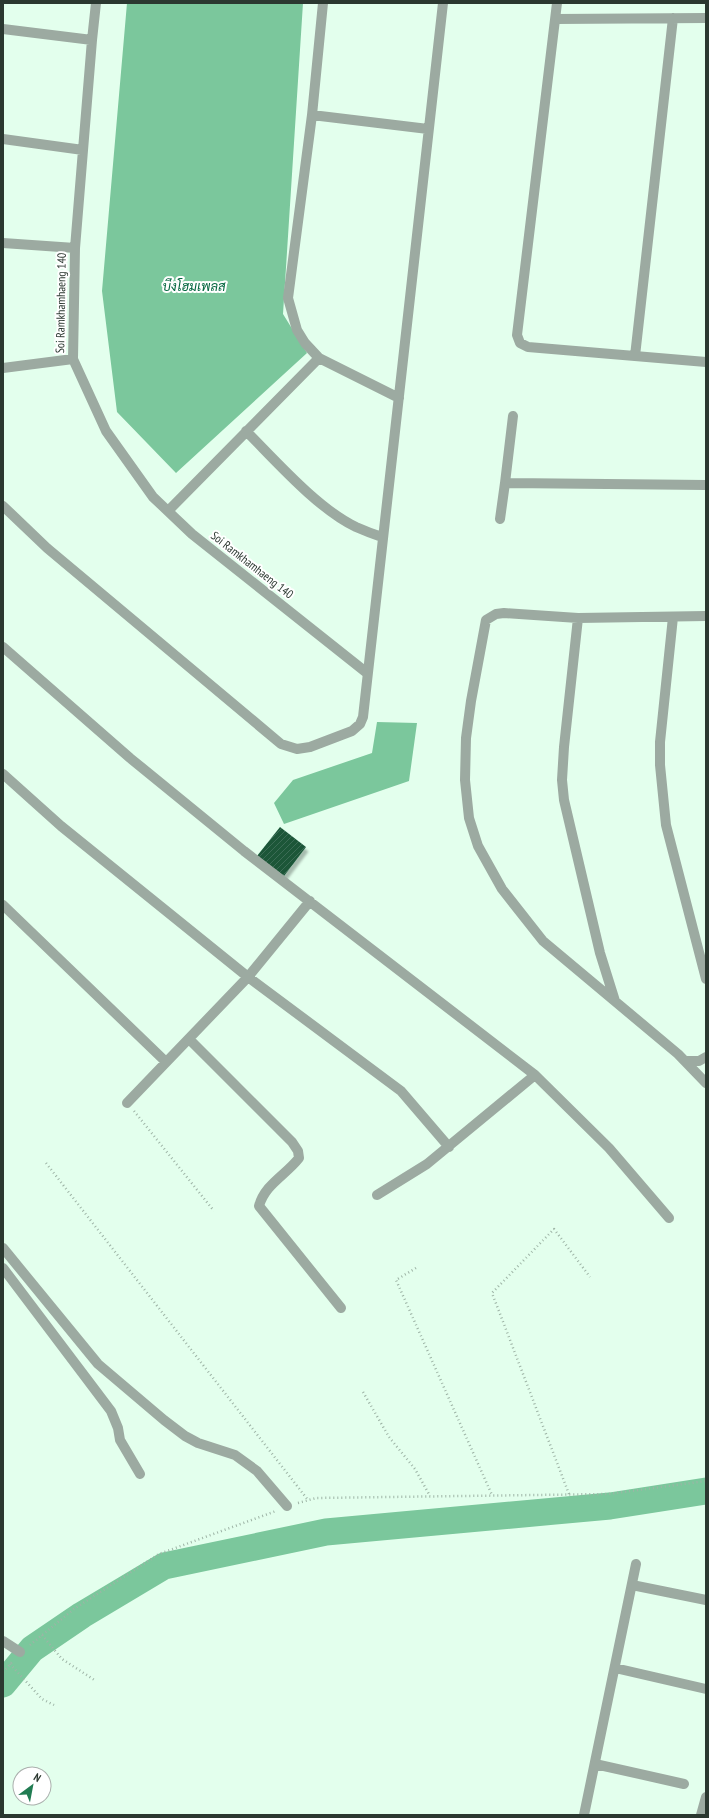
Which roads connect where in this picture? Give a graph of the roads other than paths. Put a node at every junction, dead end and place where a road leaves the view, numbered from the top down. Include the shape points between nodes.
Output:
1 (96, 3) edge
2 (323, 3) edge
3 (443, 3) edge
4 (557, 3) edge
5 (673, 18) junction
6 (706, 18) edge
7 (556, 19) junction
8 (3, 29) edge
9 (92, 40) junction
10 (312, 115) junction
11 (428, 129) junction
12 (3, 139) edge
13 (83, 150) junction
14 (3, 243) edge
15 (75, 248) junction
16 (635, 356) junction
17 (319, 358) junction
18 (73, 359) junction
19 (706, 362) edge
20 (3, 368) edge
21 (399, 398) junction
22 (513, 416) dead end
23 (246, 431) junction
24 (505, 483) junction
25 (706, 485) edge
26 (3, 506) edge
27 (168, 511) junction
28 (500, 519) dead end
29 (382, 537) junction
30 (706, 616) edge
31 (673, 617) junction
32 (578, 618) junction
33 (3, 646) edge
34 (367, 673) junction
35 (3, 774) edge
36 (310, 901) junction
37 (3, 905) edge
38 (248, 977) junction
39 (706, 979) edge
40 (615, 1001) junction
41 (188, 1039) junction
42 (706, 1057) edge
43 (686, 1061) junction
44 (166, 1062) junction
45 (535, 1075) junction
46 (706, 1083) edge
47 (127, 1103) road end
48 (449, 1147) junction
49 (377, 1195) dead end
50 (668, 1218) dead end
51 (3, 1248) edge
52 (3, 1268) edge
53 (35, 1288) junction
54 (25, 1297) junction
55 (341, 1308) dead end
56 (140, 1474) dead end
57 (287, 1506) road end
58 (636, 1564) dead end
59 (632, 1585) junction
60 (706, 1600) edge
61 (3, 1640) edge
62 (20, 1652) road end
63 (615, 1668) junction
64 (706, 1689) edge
65 (595, 1764) junction
66 (684, 1784) dead end
67 (706, 1797) edge
68 (584, 1815) edge
69 (701, 1815) edge

1 - 9 street, Soi Ramkhamhaeng 140
2 - 10 street
3 - 11 street
4 - 7 street
5 - 6 street
5 - 7 street
5 - 16 street
7 - 16 street via 516,335 520,343 528,347
8 - 9 street
9 - 13 street, Soi Ramkhamhaeng 140
10 - 11 street
10 - 17 street via 288,298 298,330 305,343
11 - 21 street
12 - 13 street
13 - 15 street, Soi Ramkhamhaeng 140
14 - 15 street
15 - 18 street, Soi Ramkhamhaeng 140
16 - 19 street
17 - 21 street
17 - 23 street
18 - 20 street
18 - 27 street, Soi Ramkhamhaeng 140 via 106,431 153,497
21 - 29 street
22 - 24 street
23 - 27 street
23 - 29 street via 326,507 355,526
24 - 25 street
24 - 28 street
26 - 34 street via 47,548 281,744 297,749 310,747 357,728 363,717
27 - 34 street, Soi Ramkhamhaeng 140 via 192,534
29 - 34 street
30 - 31 street
31 - 32 street
31 - 39 street via 660,742 660,765 666,825
32 - 40 street via 562,780 564,800 600,953
32 - 40 street via 504,612 486,620 466,738 465,780 470,818 478,846 502,890 543,941
33 - 36 street via 130,758
35 - 38 street via 61,826
36 - 38 street
36 - 45 street
37 - 44 street
38 - 41 street
38 - 48 street via 401,1091
40 - 43 street
41 - 44 street
41 - 55 street via 298,1150 299,1158 267,1189 261,1197 259,1206
42 - 43 street via 699,1061
43 - 46 street
44 - 47 street
45 - 48 street
45 - 50 street via 609,1148
48 - 49 street
51 - 53 street
52 - 54 street
53 - 54 street
53 - 57 street via 98,1364 122,1385 185,1436 235,1455 257,1471
54 - 56 street via 111,1411 120,1440
58 - 59 street
59 - 60 street
59 - 63 street
61 - 62 street
63 - 64 street
63 - 65 street
65 - 66 street
65 - 68 street
67 - 69 street

